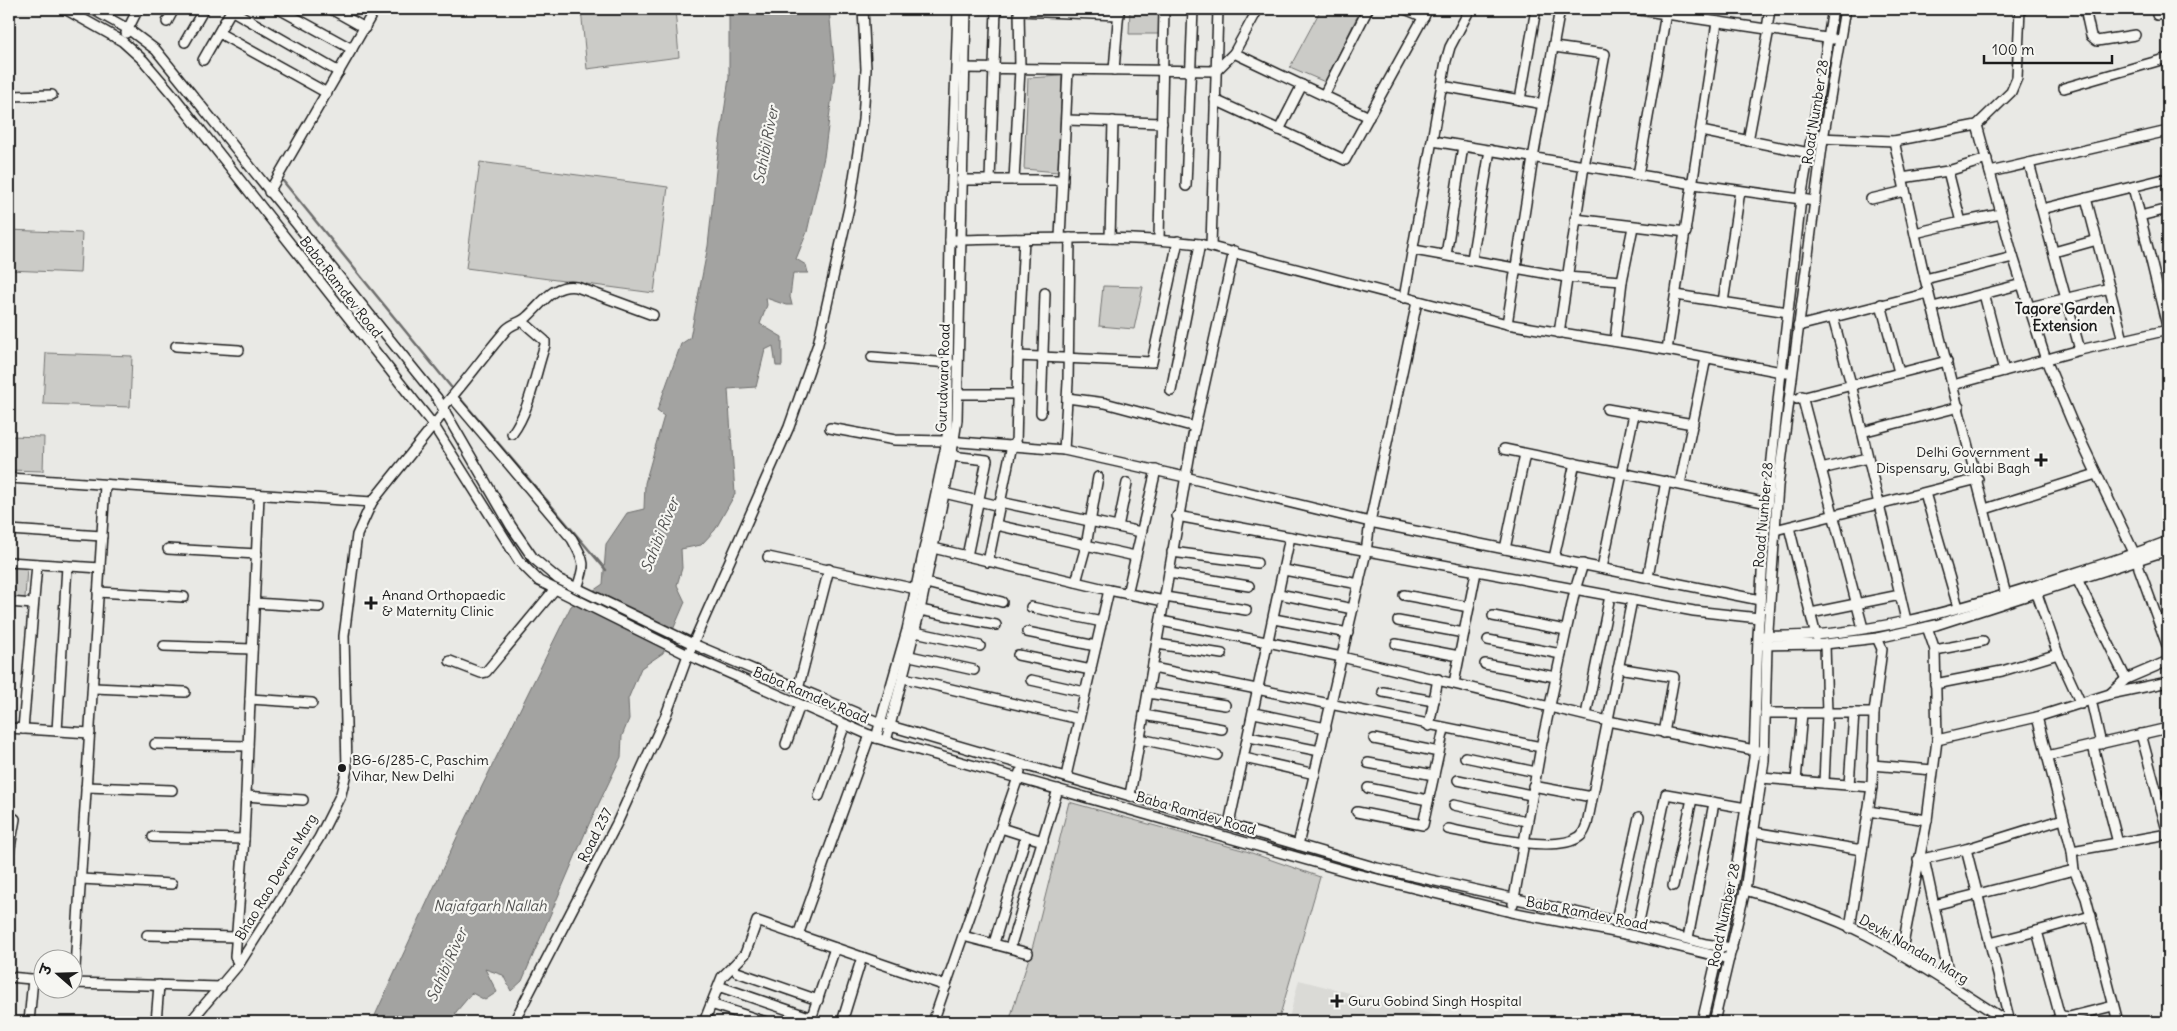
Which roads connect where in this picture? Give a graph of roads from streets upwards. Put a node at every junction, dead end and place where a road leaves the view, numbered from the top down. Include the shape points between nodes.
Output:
1 (65, 9) edge
2 (92, 9) edge
3 (138, 9) edge
4 (174, 9) edge
5 (204, 9) edge
6 (279, 9) edge
7 (331, 9) edge
8 (375, 9) edge
9 (863, 9) edge
10 (958, 9) edge
11 (966, 9) edge
12 (996, 9) edge
13 (1164, 9) edge
14 (1192, 9) edge
15 (1218, 9) edge
16 (1258, 9) edge
17 (1368, 9) edge
18 (1405, 9) edge
19 (1470, 9) edge
20 (1536, 9) edge
21 (1560, 9) edge
22 (1633, 9) edge
23 (1770, 9) edge
24 (1833, 9) edge
25 (1846, 9) edge
26 (2020, 9) edge
27 (2085, 9) edge
28 (232, 10) edge
29 (1019, 10) edge
30 (1068, 11) edge
31 (1119, 12) edge
32 (1669, 12) edge
33 (1426, 13) edge
34 (2168, 13) edge
35 (2157, 15) dead end
36 (167, 22) dead end
37 (1717, 22) junction
38 (365, 28) junction
39 (128, 29) junction
40 (1768, 29) junction
41 (219, 33) junction
42 (2135, 35) dead end
43 (1828, 38) junction
44 (1840, 40) junction
45 (122, 41) junction
46 (185, 42) dead end
47 (1554, 46) junction
48 (352, 50) junction
49 (1234, 53) junction
50 (2168, 58) edge
51 (203, 60) dead end
52 (959, 68) junction
53 (995, 69) junction
54 (1020, 69) junction
55 (1068, 70) junction
56 (1114, 70) junction
57 (1163, 71) junction
58 (1190, 71) junction
59 (1216, 71) junction
60 (339, 72) junction
61 (1302, 85) junction
62 (1442, 86) junction
63 (2064, 88) dead end
64 (326, 93) junction
65 (52, 95) dead end
66 (1324, 95) junction
67 (9, 96) edge
68 (1215, 100) junction
69 (1520, 100) junction
70 (1543, 104) junction
71 (1369, 117) junction
72 (1066, 120) junction
73 (1113, 121) junction
74 (1162, 123) junction
75 (1977, 125) junction
76 (1279, 130) junction
77 (1701, 131) junction
78 (2168, 131) edge
79 (1812, 138) junction
80 (1823, 139) junction
81 (1433, 141) junction
82 (1748, 141) junction
83 (1894, 141) junction
84 (1463, 146) junction
85 (1490, 150) junction
86 (1809, 153) junction
87 (1533, 158) junction
88 (1987, 160) junction
89 (2029, 163) junction
90 (1584, 166) junction
91 (1948, 170) junction
92 (1990, 172) junction
93 (1638, 175) junction
94 (1902, 178) junction
95 (2168, 178) edge
96 (961, 180) junction
97 (990, 180) junction
98 (1014, 180) junction
99 (1063, 180) junction
100 (1694, 184) junction
101 (1186, 186) dead end
102 (2133, 187) junction
103 (1740, 191) junction
104 (1905, 191) junction
105 (269, 192) junction
106 (2086, 198) junction
107 (1802, 199) junction
108 (1871, 199) dead end
109 (1815, 201) junction
110 (2042, 209) junction
111 (2168, 209) edge
112 (2001, 214) junction
113 (2140, 216) junction
114 (1576, 219) junction
115 (1961, 222) junction
116 (1633, 227) junction
117 (1686, 232) junction
118 (1915, 233) junction
119 (1060, 238) junction
120 (1070, 238) junction
121 (1110, 238) junction
122 (1024, 239) junction
123 (1159, 239) junction
124 (950, 240) junction
125 (960, 240) junction
126 (2097, 240) junction
127 (1178, 241) junction
128 (1200, 244) junction
129 (1212, 246) junction
130 (1414, 250) junction
131 (1234, 251) junction
132 (2054, 252) junction
133 (1446, 255) junction
134 (2013, 257) junction
135 (1472, 259) junction
136 (1516, 268) junction
137 (1566, 276) junction
138 (1925, 278) junction
139 (1622, 282) junction
140 (2022, 284) junction
141 (2110, 288) junction
142 (1045, 293) dead end
143 (1929, 293) junction
144 (1984, 294) junction
145 (1676, 295) junction
146 (1404, 298) junction
147 (2066, 299) junction
148 (1417, 302) junction
149 (1723, 302) junction
150 (1881, 304) junction
151 (1932, 307) junction
152 (2030, 307) junction
153 (1788, 312) junction
154 (653, 315) dead end
155 (1833, 318) junction
156 (522, 321) junction
157 (1507, 324) junction
158 (1798, 326) junction
159 (2168, 330) edge
160 (1559, 333) junction
161 (2124, 340) junction
162 (1615, 341) junction
163 (176, 346) dead end
164 (239, 350) dead end
165 (1667, 350) junction
166 (2080, 350) junction
167 (1018, 356) junction
168 (1042, 356) junction
169 (872, 357) dead end
170 (1068, 357) junction
171 (1706, 358) junction
172 (2046, 360) junction
173 (1947, 361) junction
174 (950, 363) junction
175 (2004, 371) junction
176 (1781, 372) junction
177 (1899, 372) junction
178 (1793, 374) junction
179 (1851, 384) junction
180 (1953, 385) junction
181 (1172, 391) dead end
182 (958, 394) junction
183 (1017, 394) junction
184 (1802, 396) junction
185 (452, 397) junction
186 (1067, 398) junction
187 (1789, 402) junction
188 (1959, 407) junction
189 (444, 409) junction
190 (1607, 409) dead end
191 (1041, 413) dead end
192 (1634, 414) junction
193 (1693, 424) junction
194 (434, 426) junction
195 (1195, 427) junction
196 (830, 428) dead end
197 (1862, 432) junction
198 (512, 434) dead end
199 (950, 441) junction
200 (1014, 446) junction
201 (1504, 449) dead end
202 (1064, 450) junction
203 (1525, 454) junction
204 (951, 456) junction
205 (1868, 458) junction
206 (1575, 463) junction
207 (1821, 469) junction
208 (1156, 470) junction
209 (1621, 472) junction
210 (2096, 474) junction
211 (1098, 476) dead end
212 (1185, 477) junction
213 (9, 478) edge
214 (1978, 479) junction
215 (1666, 481) junction
216 (1127, 483) dead end
217 (1680, 484) junction
218 (105, 485) junction
219 (944, 493) junction
220 (1925, 493) junction
221 (259, 495) junction
222 (978, 501) junction
223 (372, 502) junction
224 (1768, 503) junction
225 (1000, 504) junction
226 (1880, 505) junction
227 (1986, 509) junction
228 (1178, 516) junction
229 (1834, 517) junction
230 (1090, 521) junction
231 (1370, 522) junction
232 (996, 525) junction
233 (1118, 527) junction
234 (1789, 527) junction
235 (9, 530) edge
236 (1775, 530) junction
237 (1141, 532) junction
238 (102, 536) junction
239 (1290, 538) junction
240 (2168, 541) edge
241 (1086, 546) junction
242 (928, 547) junction
243 (1505, 548) junction
244 (168, 549) dead end
245 (2168, 550) edge
246 (1172, 552) junction
247 (1366, 552) junction
248 (257, 554) junction
249 (967, 556) junction
250 (1135, 556) junction
251 (768, 557) dead end
252 (1554, 558) junction
253 (2136, 558) junction
254 (9, 562) edge
255 (988, 562) junction
256 (1257, 563) dead end
257 (36, 564) junction
258 (1583, 564) junction
259 (68, 566) junction
260 (100, 568) junction
261 (1602, 568) junction
262 (829, 569) junction
263 (1284, 570) junction
264 (1476, 572) junction
265 (1168, 574) junction
266 (1648, 578) junction
267 (2078, 581) junction
268 (1076, 582) junction
269 (926, 583) junction
270 (1359, 584) junction
271 (1249, 586) dead end
272 (555, 589) junction
273 (579, 589) junction
274 (916, 589) junction
275 (1110, 590) junction
276 (1575, 590) junction
277 (98, 592) junction
278 (1127, 594) junction
279 (1279, 594) junction
280 (2037, 594) junction
281 (1404, 595) dead end
282 (1900, 595) junction
283 (2006, 595) junction
284 (184, 596) dead end
285 (1610, 596) junction
286 (572, 598) junction
287 (1165, 599) junction
288 (1632, 600) junction
289 (1760, 600) junction
290 (9, 602) edge
291 (1002, 602) dead end
292 (254, 603) junction
293 (33, 604) junction
294 (1857, 604) junction
295 (319, 607) dead end
296 (1031, 607) dead end
297 (1469, 607) junction
298 (1958, 607) junction
299 (1353, 609) junction
300 (920, 610) junction
301 (1246, 610) dead end
302 (1811, 613) junction
303 (1493, 616) dead end
304 (1759, 618) junction
305 (1274, 619) junction
306 (1906, 620) junction
307 (1161, 621) junction
308 (1398, 621) dead end
309 (1102, 622) junction
310 (996, 625) dead end
311 (1927, 627) junction
312 (1863, 628) junction
313 (2165, 628) edge
314 (1566, 630) junction
315 (915, 632) junction
316 (1027, 632) dead end
317 (1348, 633) junction
318 (1464, 633) junction
319 (1816, 636) junction
320 (1877, 638) junction
321 (1488, 640) dead end
322 (1758, 640) junction
323 (1768, 641) junction
324 (1983, 641) dead end
325 (1269, 642) junction
326 (694, 644) junction
327 (1157, 644) junction
328 (1396, 644) dead end
329 (1825, 644) junction
330 (164, 646) dead end
331 (980, 646) dead end
332 (1096, 646) junction
333 (252, 648) junction
334 (2168, 648) edge
335 (1935, 650) junction
336 (1222, 654) dead end
337 (1561, 654) junction
338 (2058, 654) junction
339 (688, 655) junction
340 (1018, 655) dead end
341 (910, 656) junction
342 (1459, 656) junction
343 (1342, 657) junction
344 (2168, 660) edge
345 (450, 661) dead end
346 (1485, 664) dead end
347 (1153, 668) junction
348 (1618, 668) junction
349 (974, 670) dead end
350 (1091, 670) junction
351 (1556, 677) junction
352 (904, 678) junction
353 (1438, 679) junction
354 (2126, 679) junction
355 (1030, 680) dead end
356 (2168, 682) edge
357 (1454, 683) junction
358 (1936, 684) junction
359 (94, 688) junction
360 (1259, 688) junction
361 (798, 689) junction
362 (185, 692) dead end
363 (1086, 692) junction
364 (1383, 692) dead end
365 (1148, 693) junction
366 (2110, 694) junction
367 (250, 699) junction
368 (2092, 700) junction
369 (1434, 701) junction
370 (312, 703) dead end
371 (1331, 704) junction
372 (2081, 704) junction
373 (800, 705) junction
374 (1225, 705) dead end
375 (1550, 707) junction
376 (1254, 713) junction
377 (1765, 713) junction
378 (1802, 713) junction
379 (1854, 713) junction
380 (1874, 713) junction
381 (1828, 714) junction
382 (1144, 715) junction
383 (1586, 716) junction
384 (2038, 717) junction
385 (1079, 719) junction
386 (1608, 721) junction
387 (880, 723) junction
388 (845, 724) junction
389 (890, 726) junction
390 (1429, 726) junction
391 (9, 728) edge
392 (1326, 728) junction
393 (2168, 728) edge
394 (23, 729) junction
395 (1222, 729) dead end
396 (1444, 729) junction
397 (57, 731) junction
398 (90, 733) junction
399 (1664, 733) junction
400 (2141, 734) junction
401 (873, 736) junction
402 (1249, 737) junction
403 (1140, 738) junction
404 (1374, 739) dead end
405 (1937, 740) junction
406 (886, 741) junction
407 (155, 744) dead end
408 (786, 744) dead end
409 (2097, 745) junction
410 (248, 746) junction
411 (1541, 748) junction
412 (1754, 750) junction
413 (1320, 751) junction
414 (1764, 751) junction
415 (1439, 752) junction
416 (1216, 755) dead end
417 (2047, 756) junction
418 (1465, 757) dead end
419 (1244, 758) junction
420 (1368, 763) dead end
421 (1023, 765) junction
422 (1872, 765) junction
423 (1934, 770) junction
424 (1536, 772) junction
425 (1315, 774) junction
426 (1434, 775) junction
427 (1066, 776) junction
428 (1018, 777) junction
429 (1761, 778) junction
430 (1458, 780) dead end
431 (1796, 781) junction
432 (1824, 783) junction
433 (1849, 785) junction
434 (86, 787) junction
435 (1872, 787) junction
436 (1368, 788) dead end
437 (1058, 789) junction
438 (172, 790) dead end
439 (1532, 791) junction
440 (1130, 795) junction
441 (246, 796) junction
442 (819, 796) dead end
443 (1592, 797) junction
444 (1692, 799) junction
445 (303, 800) dead end
446 (1428, 800) junction
447 (1714, 803) junction
448 (1454, 805) dead end
449 (1746, 808) junction
450 (1868, 811) junction
451 (1357, 812) dead end
452 (1639, 816) dead end
453 (15, 819) dead end
454 (2063, 819) junction
455 (1927, 820) junction
456 (1526, 821) junction
457 (1229, 824) junction
458 (1001, 828) junction
459 (1448, 829) dead end
460 (1754, 832) junction
461 (1264, 834) junction
462 (2168, 834) edge
463 (1026, 836) junction
464 (153, 837) dead end
465 (244, 839) junction
466 (1043, 841) junction
467 (1522, 843) junction
468 (2118, 843) junction
469 (1298, 844) junction
470 (1259, 846) junction
471 (1966, 849) junction
472 (1862, 850) junction
473 (2072, 851) junction
474 (9, 853) edge
475 (1921, 859) junction
476 (2074, 870) junction
477 (81, 879) junction
478 (172, 884) dead end
479 (1673, 886) dead end
480 (1745, 890) junction
481 (1978, 894) junction
482 (1513, 900) junction
483 (1934, 905) junction
484 (1511, 912) junction
485 (2090, 916) junction
486 (1616, 921) junction
487 (1638, 926) junction
488 (1850, 928) junction
489 (2037, 931) junction
490 (147, 935) dead end
491 (798, 935) junction
492 (963, 936) junction
493 (237, 937) junction
494 (1688, 938) junction
495 (994, 943) junction
496 (1990, 943) junction
497 (1720, 946) junction
498 (76, 948) edge
499 (835, 948) junction
500 (1010, 948) junction
501 (1732, 948) junction
502 (1028, 954) dead end
503 (1901, 955) junction
504 (862, 957) junction
505 (1717, 958) junction
506 (1729, 959) junction
507 (239, 964) junction
508 (737, 972) dead end
509 (9, 977) edge
510 (32, 979) edge
511 (82, 984) edge
512 (1951, 985) junction
513 (159, 986) junction
514 (946, 986) junction
515 (221, 987) junction
516 (721, 987) dead end
517 (34, 998) edge
518 (818, 1000) junction
519 (714, 1005) dead end
520 (2113, 1006) junction
521 (2065, 1017) junction
522 (811, 1020) edge
523 (29, 1022) edge
524 (156, 1022) edge
525 (190, 1022) edge
526 (514, 1022) edge
527 (704, 1022) edge
528 (766, 1022) edge
529 (842, 1022) edge
530 (933, 1022) edge
531 (1702, 1022) edge
532 (1714, 1022) edge
533 (2009, 1022) edge
534 (2051, 1022) edge
535 (2118, 1022) edge

1 - 45 street, Baba Ramdev Road
2 - 39 street
3 - 39 street
4 - 36 street
5 - 46 street
6 - 48 street
7 - 38 street
8 - 38 street
9 - 326 street, Road 237 via 866,69 863,120 849,212 818,344 789,427
10 - 52 street, Gurudwara Road
11 - 52 street, Gurudwara Road
12 - 53 street
13 - 57 street
14 - 58 street
15 - 59 street
16 - 49 street
17 - 66 street
18 - 33 street
19 - 62 street via 1450,47
20 - 69 street
21 - 47 street
22 - 32 street
23 - 40 street
24 - 43 street, Road Number 28
25 - 44 street, Road Number 28
26 - 75 street via 2017,78 2011,92
27 - 42 street via 2093,39 2105,41
28 - 41 street
28 - 60 street
29 - 30 street
29 - 54 street
30 - 31 street
31 - 56 street
32 - 37 street
32 - 93 street
33 - 71 street
34 - 35 street
37 - 40 street
37 - 77 street
38 - 48 street
39 - 45 street
39 - 105 street via 156,50
40 - 43 street
40 - 82 street
41 - 51 street
41 - 64 street
43 - 44 street
43 - 79 street, Road Number 28
44 - 80 street, Road Number 28
45 - 194 street, Baba Ramdev Road via 173,95
47 - 70 street
47 - 90 street via 1605,54
48 - 60 street
49 - 59 street
49 - 61 street
50 - 63 street
52 - 53 street
52 - 96 street, Gurudwara Road
52 - 124 street, Gurudwara Road
53 - 54 street
53 - 97 street
54 - 55 street
54 - 98 street
55 - 56 street
55 - 72 street
56 - 57 street
57 - 58 street
57 - 74 street
58 - 59 street
58 - 101 street
59 - 68 street
60 - 64 street
61 - 66 street
61 - 76 street
62 - 69 street
62 - 81 street
64 - 105 street
65 - 67 street
66 - 71 street
68 - 76 street
68 - 129 street
69 - 70 street
70 - 87 street
71 - 76 street via 1345,160
72 - 73 street
72 - 99 street
73 - 74 street
73 - 121 street
74 - 123 street
75 - 83 street
75 - 88 street
77 - 82 street
77 - 100 street
78 - 89 street
79 - 80 street
79 - 86 street, Road Number 28
80 - 83 street
80 - 109 street, Road Number 28
81 - 84 street
81 - 130 street
82 - 86 street
83 - 94 street
84 - 85 street
84 - 133 street
85 - 87 street
85 - 135 street
86 - 107 street, Road Number 28
87 - 90 street
87 - 136 street
88 - 91 street
88 - 92 street
89 - 92 street
89 - 110 street
90 - 93 street
90 - 114 street
91 - 94 street
91 - 115 street
92 - 112 street
93 - 100 street
94 - 104 street
95 - 102 street
96 - 97 street
96 - 125 street, Gurudwara Road
97 - 98 street
98 - 99 street
99 - 119 street
100 - 103 street
100 - 117 street
102 - 106 street
102 - 113 street
103 - 107 street
103 - 149 street
104 - 108 street
104 - 118 street
105 - 189 street
106 - 110 street
106 - 126 street
107 - 109 street
107 - 153 street, Road Number 28
109 - 158 street, Road Number 28
110 - 132 street
111 - 113 street
112 - 115 street
112 - 134 street
113 - 159 street
114 - 116 street
114 - 137 street
115 - 118 street
116 - 117 street
116 - 139 street
117 - 145 street
118 - 138 street
119 - 120 street
119 - 122 street
120 - 121 street
120 - 170 street
121 - 123 street
122 - 125 street
122 - 167 street
123 - 127 street
124 - 125 street
124 - 174 street, Gurudwara Road
125 - 182 street, Gurudwara Road
126 - 132 street
126 - 141 street
127 - 128 street
127 - 170 street via 1152,362
128 - 129 street
128 - 181 street
129 - 131 street
130 - 133 street
130 - 146 street
131 - 146 street
131 - 195 street
132 - 147 street
133 - 135 street
134 - 138 street
134 - 140 street
135 - 136 street
136 - 137 street
136 - 157 street
137 - 139 street
137 - 160 street
138 - 143 street
139 - 162 street
140 - 144 street
140 - 152 street
141 - 147 street
141 - 161 street
142 - 168 street
143 - 150 street
143 - 151 street
144 - 151 street
144 - 175 street
145 - 149 street
145 - 165 street
146 - 148 street
147 - 152 street
147 - 166 street
148 - 157 street
148 - 231 street
149 - 153 street
150 - 155 street
150 - 177 street
151 - 173 street
152 - 172 street
153 - 176 street, Road Number 28
154 - 156 street, Bhao Rao Devras Marg via 567,286 552,292
155 - 158 street
155 - 179 street
156 - 185 street, Bhao Rao Devras Marg via 509,328
156 - 198 street via 545,341 545,345 525,414
157 - 160 street
158 - 178 street, Road Number 28
159 - 161 street
160 - 162 street
161 - 166 street
162 - 165 street
163 - 164 street
165 - 171 street
166 - 172 street
167 - 168 street
167 - 183 street
168 - 170 street
168 - 191 street
169 - 174 street
170 - 186 street
171 - 176 street
171 - 193 street
172 - 175 street
172 - 210 street
173 - 177 street
173 - 180 street
174 - 199 street, Gurudwara Road
175 - 180 street
176 - 178 street
176 - 224 street, Road Number 28
177 - 179 street
178 - 187 street, Road Number 28
179 - 184 street
179 - 197 street
180 - 188 street
182 - 183 street
182 - 199 street, Gurudwara Road
183 - 200 street
184 - 187 street
184 - 207 street
185 - 189 street, Bhao Rao Devras Marg
185 - 273 street via 572,538 584,568
186 - 195 street via 1114,405
186 - 202 street
187 - 236 street, Road Number 28
188 - 197 street
188 - 214 street
189 - 194 street, Bhao Rao Devras Marg
189 - 273 street via 533,558 558,579
190 - 192 street
192 - 193 street
192 - 209 street
193 - 217 street
194 - 223 street, Bhao Rao Devras Marg
194 - 272 street, Baba Ramdev Road via 519,561
195 - 212 street
196 - 199 street via 895,440
197 - 205 street
199 - 200 street
199 - 204 street, Gurudwara Road
199 - 242 street, Gurudwara Road
200 - 202 street
200 - 225 street
201 - 203 street
202 - 208 street
203 - 206 street
203 - 243 street
204 - 219 street, Gurudwara Road
204 - 222 street via 986,460
205 - 207 street
205 - 226 street
206 - 209 street
206 - 252 street
207 - 229 street
208 - 212 street
208 - 237 street
209 - 215 street
209 - 261 street
210 - 227 street
210 - 253 street
211 - 230 street
212 - 228 street
212 - 231 street
213 - 218 street
214 - 220 street
214 - 227 street
215 - 217 street
215 - 266 street
216 - 233 street
217 - 224 street
218 - 221 street
218 - 238 street
219 - 222 street
219 - 242 street, Gurudwara Road
220 - 226 street
220 - 298 street
221 - 223 street
221 - 248 street
222 - 225 street
222 - 249 street
223 - 507 street, Bhao Rao Devras Marg via 357,535 344,636 347,769 341,794 319,838
224 - 289 street, Road Number 28
225 - 230 street
225 - 232 street
226 - 229 street
226 - 282 street
227 - 283 street
228 - 239 street
228 - 246 street
229 - 234 street
229 - 294 street
230 - 233 street
230 - 241 street
231 - 243 street
231 - 247 street
232 - 241 street
232 - 255 street
233 - 237 street
234 - 236 street
234 - 302 street
235 - 238 street
236 - 323 street, Road Number 28
237 - 250 street
238 - 260 street
239 - 247 street
239 - 263 street
240 - 253 street
241 - 250 street
241 - 268 street
242 - 249 street
242 - 269 street, Gurudwara Road
242 - 274 street, Gurudwara Road
243 - 252 street
244 - 248 street
245 - 253 street
246 - 256 street
246 - 265 street
247 - 264 street
247 - 270 street
248 - 292 street
249 - 255 street
250 - 278 street
251 - 262 street
252 - 258 street
253 - 267 street
253 - 283 street
253 - 313 street
254 - 257 street
255 - 268 street
257 - 259 street
257 - 293 street
258 - 261 street
258 - 276 street
259 - 260 street
259 - 397 street
260 - 277 street
261 - 266 street
262 - 274 street
262 - 361 street
263 - 270 street
263 - 279 street
264 - 276 street
264 - 297 street
265 - 271 street
265 - 287 street
266 - 289 street
267 - 280 street
267 - 354 street
268 - 275 street
269 - 291 street
269 - 300 street, Gurudwara Road
270 - 299 street
272 - 286 street, Baba Ramdev Road
272 - 345 street via 486,672
273 - 286 street
273 - 326 street
274 - 387 street, Gurudwara Road
275 - 278 street
275 - 309 street
276 - 285 street
276 - 314 street
277 - 284 street
277 - 359 street
278 - 287 street
279 - 299 street
279 - 305 street
280 - 311 street
280 - 338 street
281 - 297 street
282 - 294 street
282 - 306 street
283 - 298 street
285 - 288 street
285 - 383 street
286 - 339 street, Baba Ramdev Road
287 - 301 street
287 - 307 street
288 - 304 street
288 - 348 street
289 - 304 street, Road Number 28
290 - 293 street
292 - 295 street
292 - 333 street
293 - 394 street
294 - 302 street
294 - 312 street
296 - 309 street
297 - 318 street
298 - 306 street
299 - 317 street
300 - 310 street
300 - 315 street, Gurudwara Road
302 - 319 street
303 - 314 street
304 - 322 street, Road Number 28
305 - 317 street
305 - 325 street
306 - 312 street
307 - 325 street
307 - 327 street
308 - 318 street
309 - 332 street
311 - 320 street
311 - 335 street
312 - 319 street
313 - 334 street
314 - 337 street
315 - 331 street
315 - 341 street, Gurudwara Road
316 - 332 street
317 - 343 street
318 - 342 street
319 - 323 street
320 - 329 street
320 - 380 street via 1882,649
321 - 337 street
322 - 323 street
322 - 412 street, Road Number 28
323 - 329 street
323 - 377 street, Road Number 28
324 - 335 street
325 - 343 street
325 - 360 street
326 - 339 street, Road 237
326 - 361 street
327 - 336 street
327 - 347 street
328 - 342 street
329 - 381 street
330 - 333 street
332 - 350 street
333 - 367 street
335 - 358 street
337 - 351 street
338 - 358 street
338 - 372 street
339 - 373 street, Baba Ramdev Road
339 - 526 street, Road 237 via 666,715 617,823
340 - 350 street
341 - 349 street
341 - 352 street, Gurudwara Road
342 - 357 street
343 - 353 street
343 - 371 street
344 - 354 street
346 - 351 street
347 - 360 street
347 - 365 street
348 - 386 street
348 - 399 street via 1674,678
350 - 363 street
351 - 375 street
352 - 385 street
352 - 389 street, Gurudwara Road
353 - 357 street
353 - 369 street
354 - 366 street
355 - 363 street
356 - 366 street
357 - 375 street
358 - 405 street
359 - 362 street
359 - 398 street
360 - 371 street
360 - 376 street
361 - 387 street
363 - 385 street
364 - 369 street
365 - 374 street
365 - 382 street
366 - 368 street
367 - 370 street
367 - 410 street
368 - 372 street
368 - 409 street
369 - 390 street
371 - 390 street
371 - 392 street
372 - 384 street
373 - 388 street, Baba Ramdev Road
373 - 408 street
375 - 383 street
375 - 411 street
376 - 392 street
376 - 402 street
377 - 378 street
377 - 414 street, Road Number 28
378 - 381 street
378 - 431 street
379 - 380 street
379 - 381 street
379 - 433 street
380 - 422 street
381 - 432 street
382 - 395 street
382 - 403 street
383 - 386 street
384 - 405 street
384 - 417 street
385 - 427 street
386 - 399 street
386 - 443 street
387 - 389 street
387 - 401 street, Gurudwara Road
388 - 401 street, Baba Ramdev Road
388 - 442 street
389 - 406 street, Gurudwara Road
389 - 421 street
390 - 396 street
391 - 394 street
392 - 413 street
393 - 400 street
394 - 397 street
396 - 411 street
396 - 415 street
397 - 398 street
398 - 434 street
399 - 412 street
400 - 409 street
400 - 462 street
401 - 406 street, Baba Ramdev Road
401 - 491 street, Gurudwara Road
402 - 413 street
402 - 419 street
403 - 416 street
403 - 440 street
404 - 415 street
405 - 423 street
406 - 428 street, Baba Ramdev Road
407 - 410 street
409 - 417 street
409 - 468 street
410 - 441 street
411 - 424 street
412 - 414 street
412 - 449 street, Road Number 28
413 - 425 street
414 - 429 street, Road Number 28
415 - 426 street
417 - 454 street
418 - 424 street
419 - 425 street
419 - 457 street
420 - 426 street
421 - 427 street
421 - 428 street
422 - 423 street
422 - 435 street
423 - 455 street
424 - 439 street
425 - 469 street
426 - 446 street
427 - 440 street
428 - 437 street, Baba Ramdev Road
428 - 458 street
429 - 431 street
429 - 460 street, Road Number 28
430 - 439 street
431 - 432 street
432 - 433 street
433 - 435 street
434 - 438 street
434 - 477 street
435 - 450 street
436 - 446 street
437 - 466 street
437 - 470 street, Baba Ramdev Road
439 - 443 street
439 - 456 street
440 - 457 street
441 - 445 street
441 - 465 street
443 - 467 street via 1582,836 1574,841
444 - 447 street
444 - 479 street
444 - 487 street via 1666,794
446 - 451 street via 1423,825
447 - 449 street
447 - 494 street
448 - 456 street
449 - 497 street, Road Number 28
450 - 455 street
450 - 472 street
452 - 486 street
453 - 474 street
454 - 471 street
454 - 473 street
455 - 475 street
456 - 467 street
457 - 461 street
458 - 463 street
458 - 492 street
459 - 467 street
460 - 472 street
460 - 480 street, Road Number 28
461 - 469 street
461 - 470 street
462 - 468 street
463 - 466 street
463 - 495 street
464 - 465 street
465 - 493 street
466 - 500 street
467 - 482 street
468 - 473 street
469 - 482 street via 1376,868
470 - 484 street, Baba Ramdev Road
471 - 475 street
471 - 481 street
472 - 488 street
473 - 476 street
475 - 483 street
475 - 503 street
476 - 481 street
476 - 485 street
477 - 478 street
477 - 498 street
480 - 488 street, Devki Nandan Marg via 1807,909
480 - 501 street, Road Number 28
481 - 483 street
481 - 496 street
482 - 484 street
482 - 486 street
483 - 512 street
484 - 505 street, Baba Ramdev Road via 1636,936
485 - 489 street
485 - 520 street
486 - 487 street
487 - 494 street
488 - 503 street, Devki Nandan Marg
489 - 496 street
489 - 521 street via 2059,1013
490 - 493 street
491 - 499 street
491 - 527 street via 757,921 745,954 722,978
492 - 495 street
492 - 514 street
493 - 507 street via 235,957
494 - 497 street
495 - 500 street
496 - 533 street
497 - 501 street
497 - 505 street, Road Number 28
499 - 504 street
499 - 518 street
500 - 502 street
501 - 506 street, Road Number 28
503 - 512 street, Devki Nandan Marg
504 - 514 street
504 - 529 street
505 - 506 street, Baba Ramdev Road
505 - 531 street, Road Number 28
506 - 532 street, Road Number 28
507 - 515 street, Bhao Rao Devras Marg
508 - 518 street
509 - 510 street
511 - 513 street
512 - 533 street, Devki Nandan Marg
513 - 515 street
513 - 524 street
514 - 530 street
515 - 525 street, Bhao Rao Devras Marg
516 - 522 street
517 - 523 street
518 - 522 street
519 - 528 street
520 - 521 street
520 - 535 street
521 - 534 street

